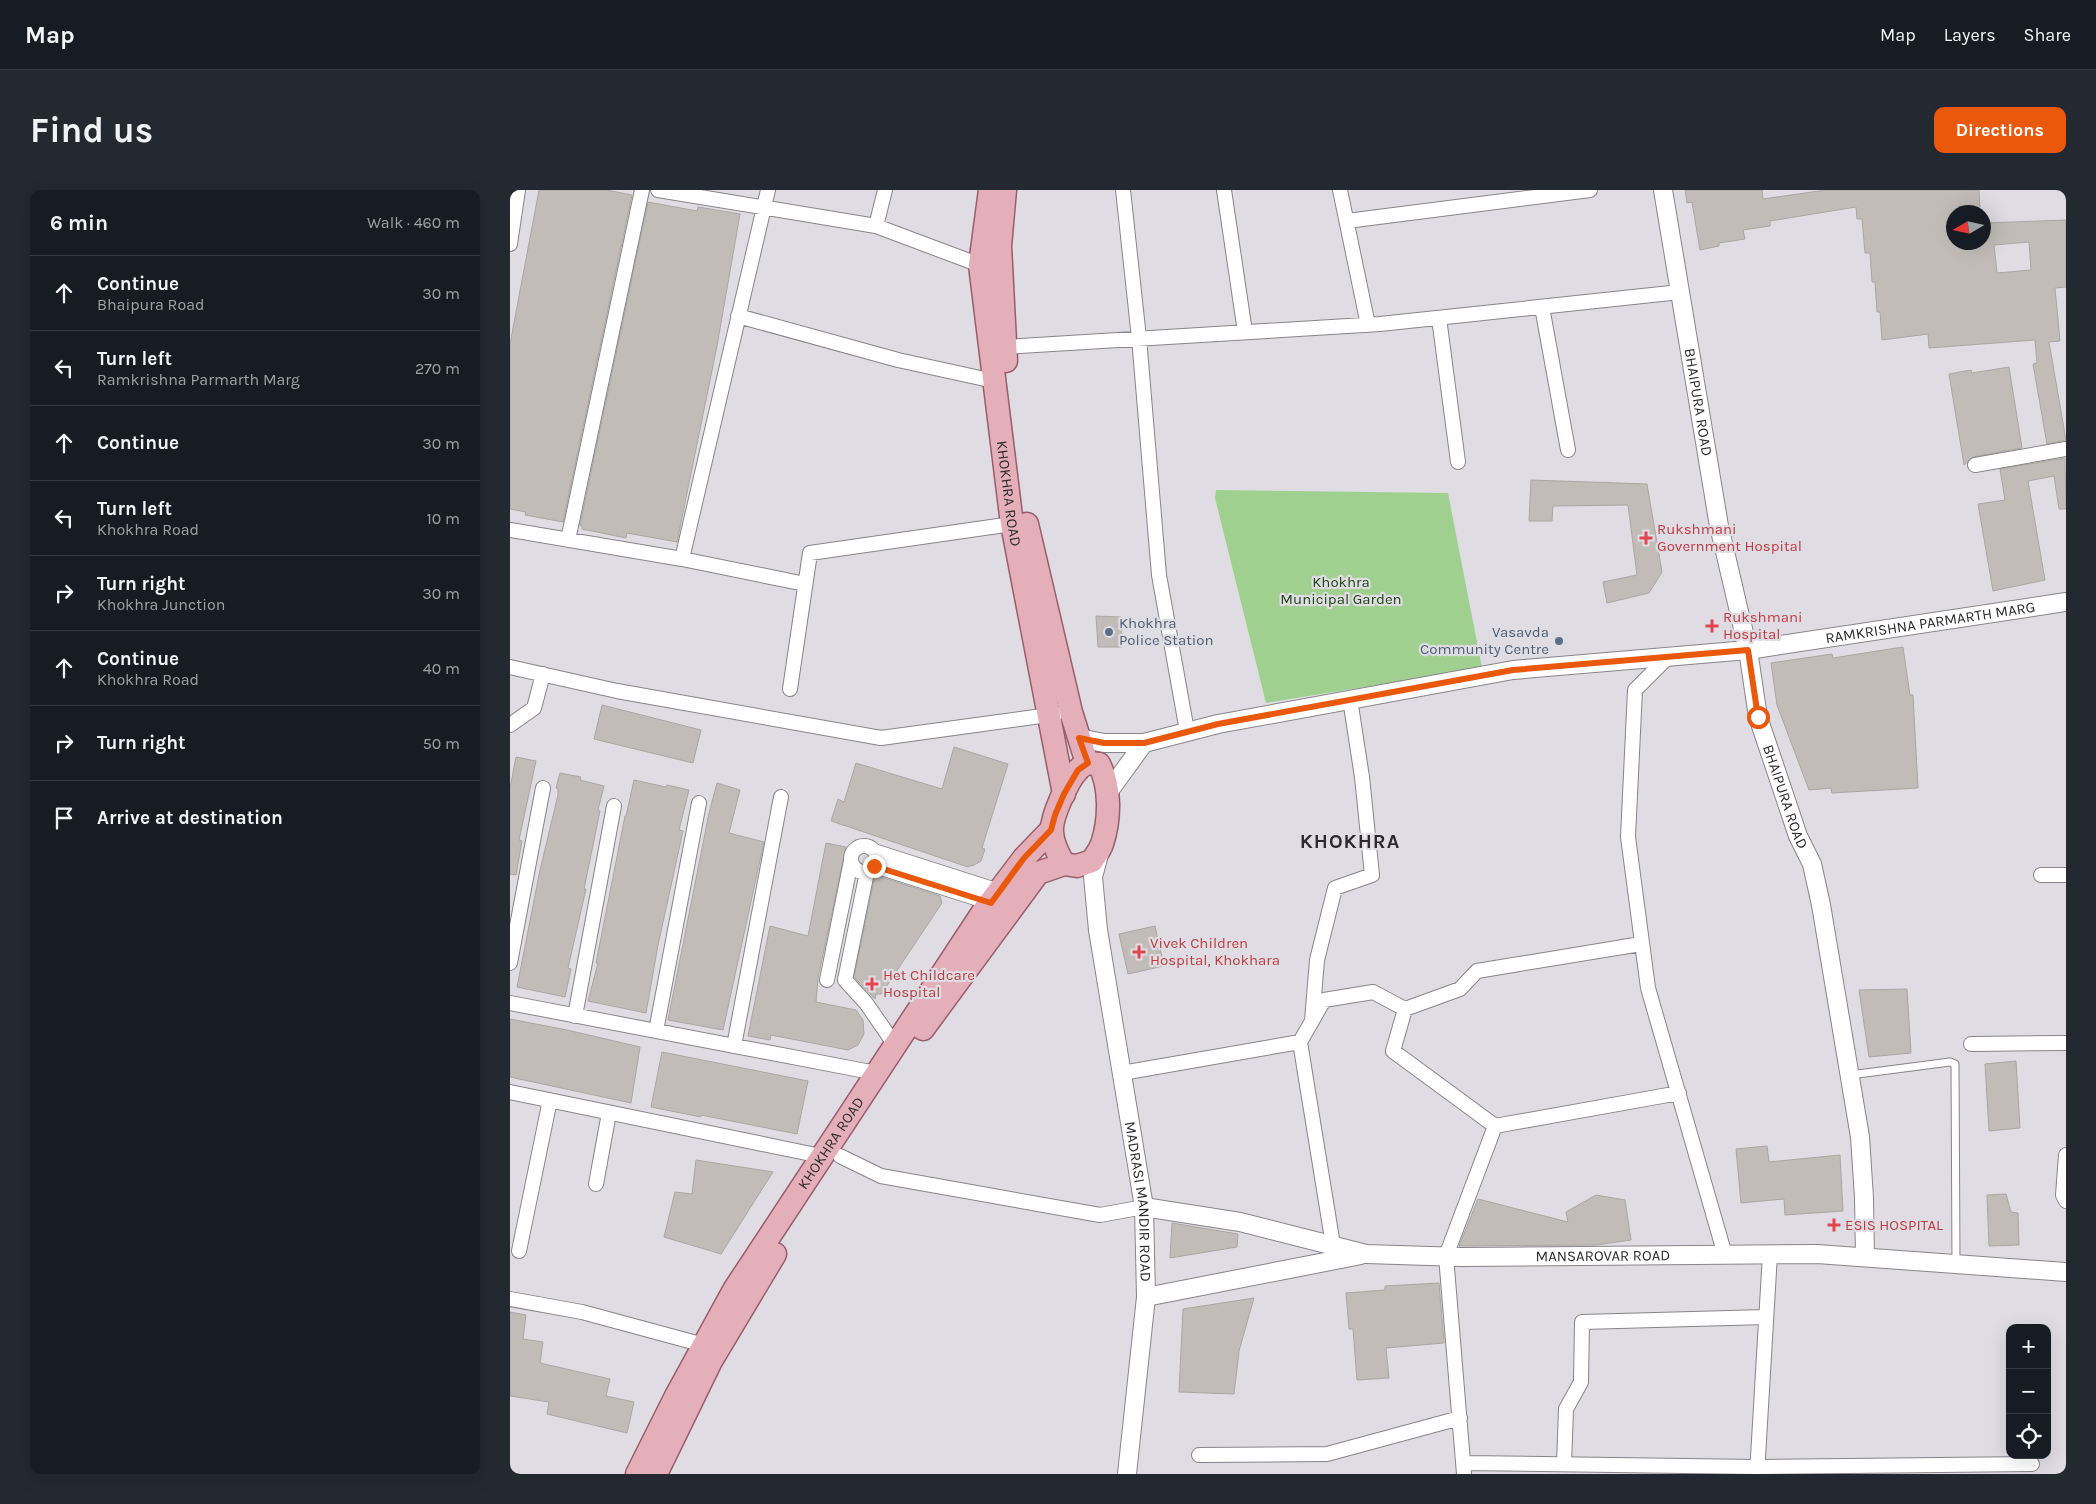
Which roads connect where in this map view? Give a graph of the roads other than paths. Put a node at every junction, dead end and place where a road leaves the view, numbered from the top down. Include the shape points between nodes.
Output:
1 (518, 190) edge
2 (642, 190) edge
3 (658, 190) edge
4 (768, 190) edge
5 (885, 190) edge
6 (990, 190) edge
7 (1006, 190) edge
8 (1123, 190) edge
9 (1224, 190) edge
10 (1340, 190) edge
11 (1590, 190) edge
12 (1664, 190) edge
13 (764, 207) junction
14 (1347, 222) junction
15 (876, 226) junction
16 (510, 244) edge
17 (990, 265) junction
18 (1680, 292) junction
19 (1542, 307) junction
20 (738, 316) junction
21 (1439, 318) junction
22 (1368, 325) junction
23 (1246, 332) junction
24 (1139, 338) junction
25 (1005, 347) junction
26 (994, 381) junction
27 (1568, 450) dead end
28 (2066, 450) edge
29 (1458, 462) dead end
30 (1975, 465) dead end
31 (1012, 524) junction
32 (510, 530) edge
33 (568, 540) junction
34 (682, 559) junction
35 (805, 584) junction
36 (2066, 602) edge
37 (1748, 650) junction
38 (1668, 657) junction
39 (510, 667) edge
40 (543, 674) junction
41 (790, 688) dead end
42 (1350, 700) junction
43 (1070, 712) junction
44 (1049, 716) junction
45 (510, 725) edge
46 (1187, 730) junction
47 (1079, 738) junction
48 (1144, 743) junction
49 (1088, 763) junction
50 (543, 788) dead end
51 (1064, 794) junction
52 (1107, 794) junction
53 (781, 797) dead end
54 (699, 803) dead end
55 (614, 806) dead end
56 (1051, 830) junction
57 (1102, 845) junction
58 (874, 851) junction
59 (852, 861) junction
60 (1070, 865) junction
61 (871, 869) junction
62 (2041, 875) dead end
63 (2066, 875) edge
64 (995, 897) junction
65 (1098, 930) junction
66 (1641, 944) junction
67 (510, 963) edge
68 (827, 980) dead end
69 (510, 1003) edge
70 (1404, 1009) junction
71 (575, 1016) junction
72 (1312, 1021) junction
73 (656, 1031) junction
74 (1300, 1042) junction
75 (2066, 1043) edge
76 (1971, 1044) dead end
77 (734, 1046) junction
78 (895, 1046) junction
79 (1122, 1073) junction
80 (876, 1074) junction
81 (1850, 1074) junction
82 (510, 1092) edge
83 (1679, 1093) junction
84 (550, 1100) junction
85 (610, 1113) junction
86 (1495, 1126) junction
87 (2066, 1155) edge
88 (830, 1156) junction
89 (596, 1184) dead end
90 (2066, 1201) edge
91 (1144, 1207) junction
92 (1333, 1245) junction
93 (519, 1251) dead end
94 (1366, 1254) junction
95 (1770, 1254) junction
96 (1725, 1255) junction
97 (1446, 1256) junction
98 (1865, 1257) junction
99 (1956, 1265) junction
100 (2066, 1272) edge
101 (1146, 1297) junction
102 (510, 1299) edge
103 (1766, 1316) junction
104 (704, 1345) junction
105 (1460, 1418) junction
106 (1199, 1455) dead end
107 (1564, 1464) junction
108 (2032, 1464) dead end
109 (1464, 1468) edge
110 (1757, 1470) edge
111 (637, 1474) edge
112 (656, 1474) edge
113 (1127, 1474) edge

1 - 16 street
2 - 33 street
3 - 13 street
4 - 13 street
5 - 15 street
6 - 17 main road, KHOKHRA ROAD
7 - 17 main road, KHOKHRA ROAD via 1000,246
8 - 24 street
9 - 23 street
10 - 14 street
11 - 14 street
12 - 18 street, BHAIPURA ROAD
13 - 15 street
13 - 20 street
14 - 22 street
15 - 17 street
17 - 25 main road, KHOKHRA ROAD
17 - 26 main road, KHOKHRA ROAD
18 - 19 street
18 - 37 street, BHAIPURA ROAD via 1719,526
19 - 21 street
19 - 27 street
20 - 26 street via 898,360
20 - 34 street
21 - 22 street
21 - 29 street
22 - 23 street
23 - 24 street
24 - 25 street
24 - 46 street via 1159,575
25 - 43 main road, KHOKHRA ROAD via 1026,522
26 - 31 main road, KHOKHRA ROAD
28 - 30 street
31 - 35 street via 810,553
31 - 44 main road, KHOKHRA ROAD
32 - 33 street
33 - 34 street
34 - 35 street
35 - 41 street
36 - 37 street, RAMKRISHNA PARMARTH MARG
37 - 38 street, RAMKRISHNA PARMARTH MARG
37 - 81 street, BHAIPURA ROAD via 1758,717 1798,836 1812,864
38 - 42 street, RAMKRISHNA PARMARTH MARG via 1513,670
38 - 66 street via 1635,690 1628,837
39 - 40 street
40 - 44 street via 616,691 881,738
40 - 45 street via 534,708
42 - 46 street, RAMKRISHNA PARMARTH MARG
42 - 72 street via 1372,875 1335,888 1317,960
43 - 44 street
43 - 47 main road, KHOKHRA ROAD
44 - 51 main road, KHOKHRA ROAD
46 - 48 street, RAMKRISHNA PARMARTH MARG
47 - 48 street, RAMKRISHNA PARMARTH MARG via 1104,743
47 - 49 main road, KHOKHRA ROAD
48 - 52 street
49 - 51 main road via 1078,770
49 - 52 main road via 1098,764 1104,774
50 - 67 street
51 - 56 main road
52 - 57 main road
53 - 77 street
54 - 73 street
55 - 71 street
56 - 60 main road via 1056,849
56 - 64 main road, KHOKHRA ROAD via 1024,858
57 - 60 main road, KHOKHRA ROAD via 1092,861
57 - 65 street via 1093,877
58 - 59 street via 866,846 857,848
58 - 61 street via 877,862
58 - 64 street
59 - 61 street via 856,869
59 - 68 street
60 - 65 street
60 - 88 main road, KHOKHRA ROAD via 1038,873
61 - 64 street
61 - 78 street via 845,980 866,1003
62 - 63 street
64 - 78 main road, KHOKHRA ROAD
65 - 79 street, MADRASI MANDIR ROAD
66 - 70 street via 1478,971 1460,989
66 - 83 street via 1648,988
69 - 71 street
70 - 72 street via 1374,992 1324,1000
70 - 86 street via 1392,1051
71 - 73 street
72 - 74 street
73 - 77 street
74 - 79 street
74 - 92 street
75 - 76 street
77 - 80 street
78 - 80 main road, KHOKHRA ROAD
79 - 91 street, MADRASI MANDIR ROAD
80 - 88 main road, KHOKHRA ROAD
81 - 98 street, BHAIPURA ROAD via 1860,1137
81 - 99 lane via 1955,1064
82 - 84 street
83 - 86 street
83 - 96 street
84 - 85 street
84 - 93 street
85 - 88 street
85 - 89 street
86 - 97 street
87 - 90 street via 2063,1195
88 - 91 street via 881,1176 1100,1215
88 - 104 main road, KHOKHRA ROAD via 734,1290
88 - 112 main road, KHOKHRA ROAD via 712,1361
91 - 92 street, MANSAROVAR ROAD via 1240,1222
91 - 101 street, MADRASI MANDIR ROAD
92 - 94 street, MANSAROVAR ROAD
94 - 97 street, MANSAROVAR ROAD
94 - 101 street
95 - 96 street, MANSAROVAR ROAD
95 - 98 street, MANSAROVAR ROAD
95 - 103 street
96 - 97 street, MANSAROVAR ROAD
97 - 105 street
98 - 99 street, MANSAROVAR ROAD
99 - 100 street, MANSAROVAR ROAD
101 - 113 street, MADRASI MANDIR ROAD
102 - 104 street via 582,1312
103 - 107 street via 1582,1322 1581,1382 1566,1409
103 - 110 street
104 - 111 main road, KHOKHRA ROAD
105 - 106 street via 1327,1454
105 - 109 street
107 - 109 street
107 - 110 street
108 - 110 street

